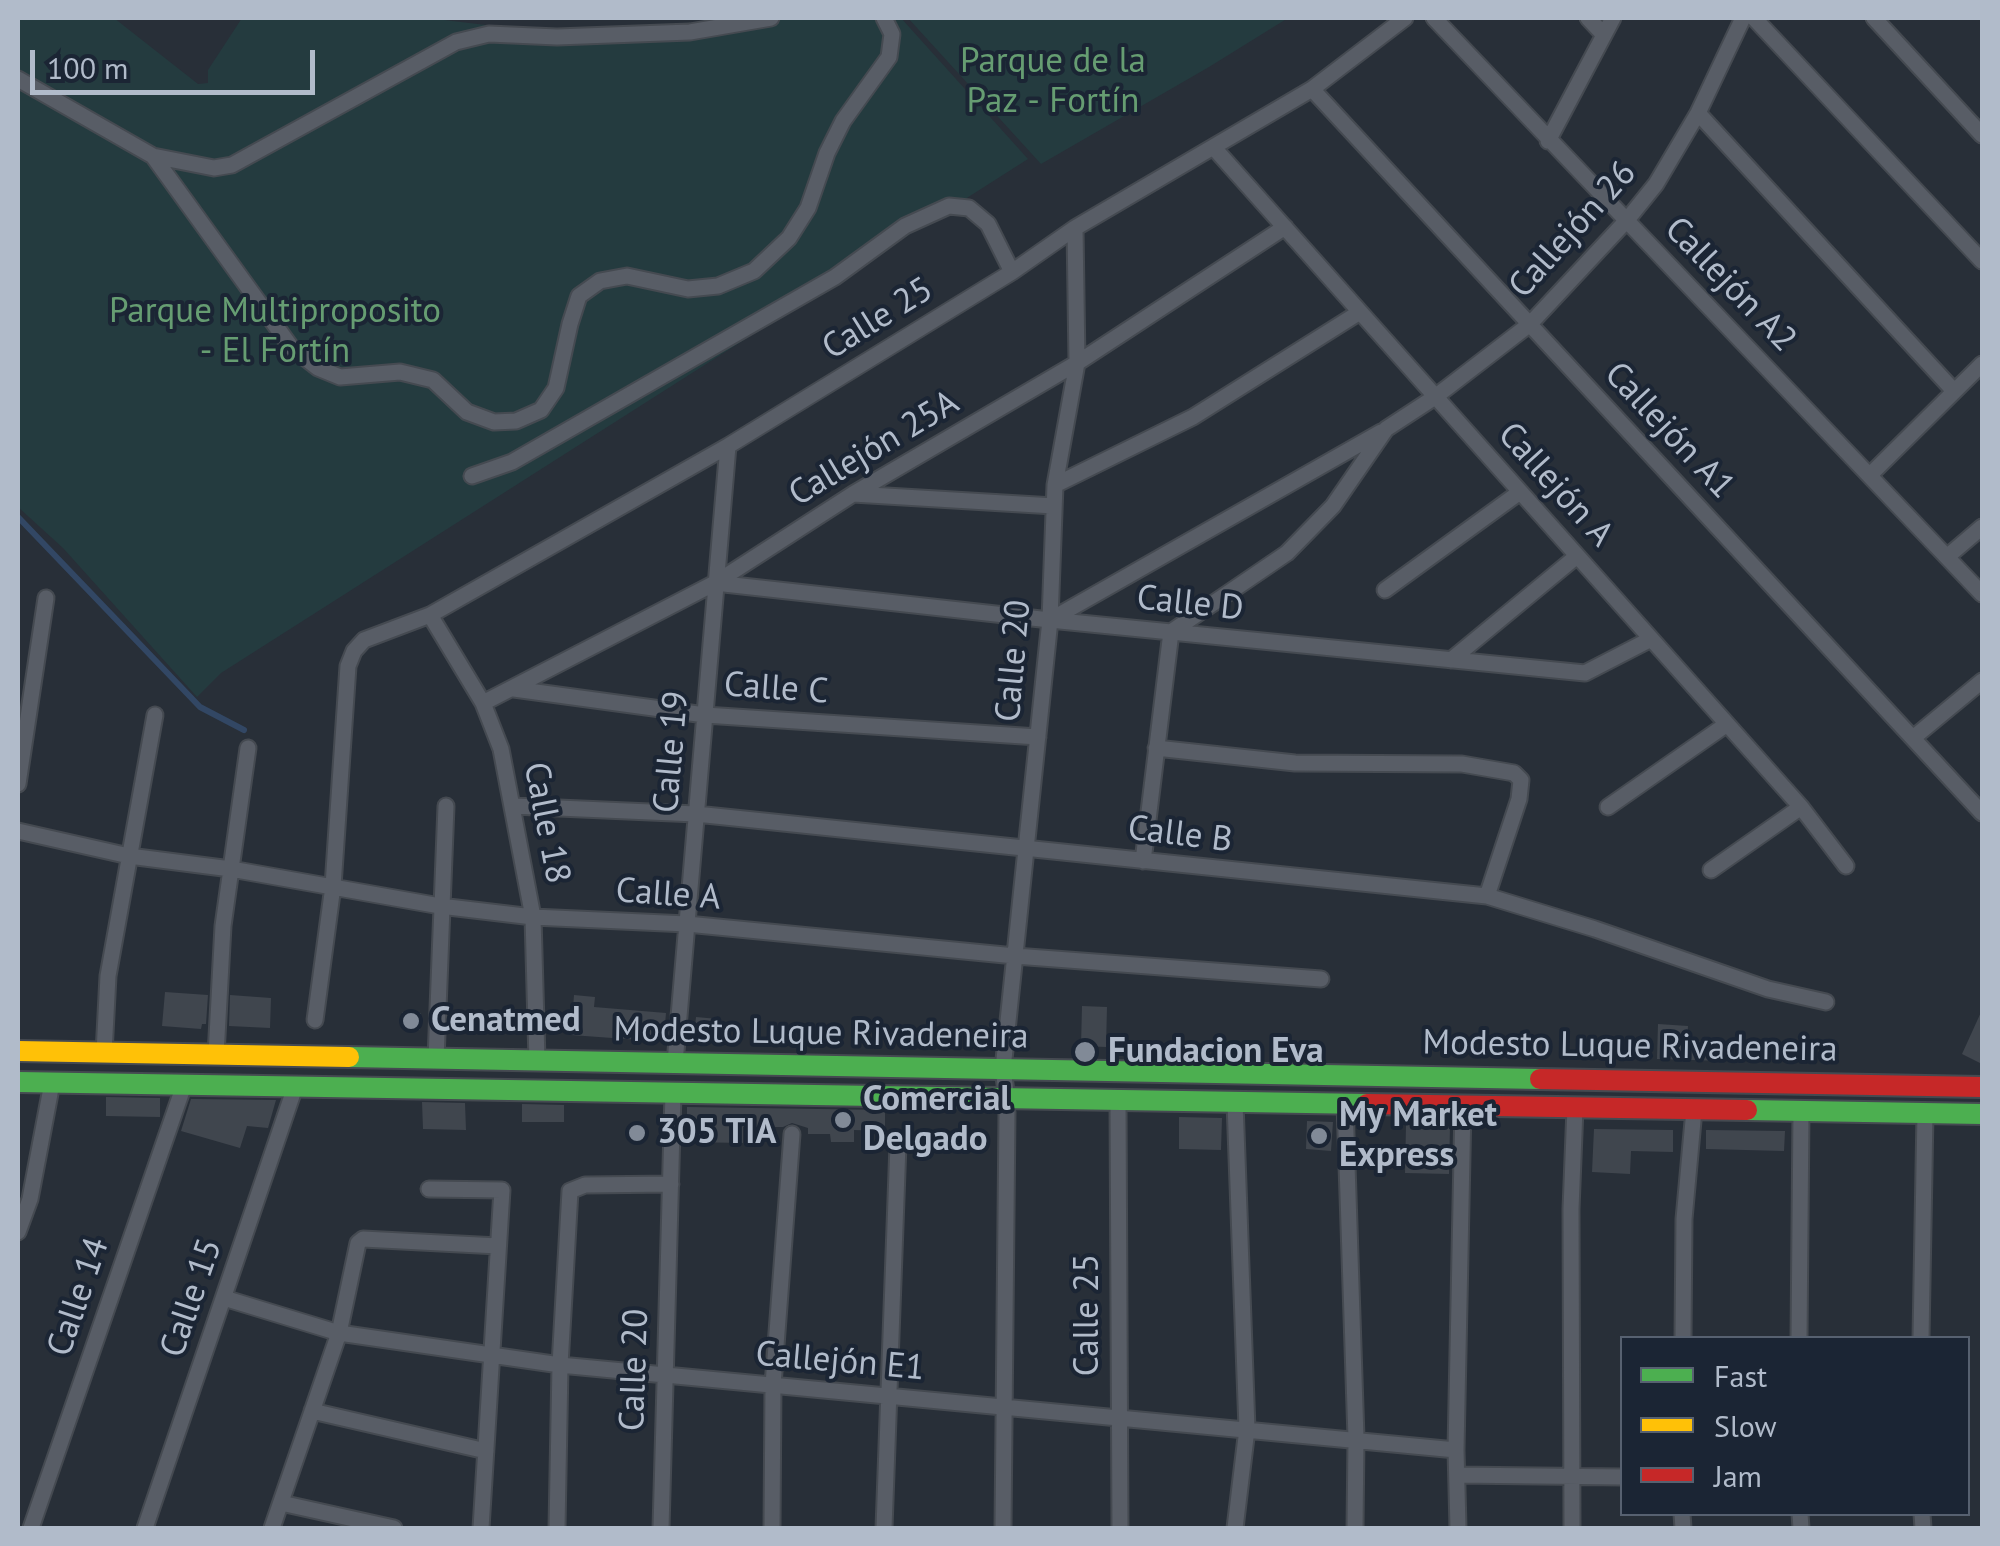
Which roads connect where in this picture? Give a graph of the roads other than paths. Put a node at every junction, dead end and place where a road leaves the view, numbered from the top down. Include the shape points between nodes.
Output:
1 (771, 18) edge
2 (884, 18) edge
3 (1404, 18) edge
4 (1434, 18) edge
5 (1588, 18) edge
6 (1613, 18) edge
7 (1743, 18) edge
8 (1754, 18) edge
9 (1874, 18) edge
10 (1604, 35) junction
11 (18, 79) edge
12 (1312, 89) junction
13 (1698, 113) junction
14 (1982, 136) edge
15 (1548, 140) junction
16 (1215, 148) junction
17 (152, 156) junction
18 (1628, 220) junction
19 (1076, 228) junction
20 (1285, 228) junction
21 (1982, 261) edge
22 (1012, 272) junction
23 (1360, 312) junction
24 (1530, 324) junction
25 (1077, 363) junction
26 (1982, 364) edge
27 (1954, 391) junction
28 (1436, 396) junction
29 (1386, 430) junction
30 (728, 446) junction
31 (1870, 474) junction
32 (472, 476) dead end
33 (1055, 485) junction
34 (1520, 492) junction
35 (853, 494) junction
36 (1054, 506) junction
37 (1982, 527) edge
38 (1578, 556) junction
39 (1948, 556) junction
40 (715, 583) junction
41 (1385, 590) dead end
42 (1982, 594) edge
43 (46, 598) dead end
44 (430, 615) junction
45 (1050, 620) junction
46 (1171, 632) junction
47 (1652, 639) junction
48 (1451, 660) junction
49 (1982, 681) edge
50 (512, 689) junction
51 (483, 702) junction
52 (705, 714) junction
53 (154, 715) dead end
54 (1727, 724) junction
55 (1038, 738) junction
56 (1913, 738) junction
57 (248, 748) dead end
58 (1156, 748) junction
59 (18, 784) edge
60 (446, 806) dead end
61 (513, 806) junction
62 (1608, 807) dead end
63 (1801, 807) junction
64 (1982, 813) edge
65 (696, 814) junction
66 (18, 831) edge
67 (1026, 848) junction
68 (129, 856) junction
69 (1142, 860) junction
70 (1846, 866) dead end
71 (231, 870) junction
72 (1712, 870) dead end
73 (333, 886) junction
74 (1487, 896) junction
75 (440, 906) junction
76 (534, 917) junction
77 (687, 924) junction
78 (1015, 956) junction
79 (1321, 979) dead end
80 (1826, 1002) dead end
81 (315, 1020) dead end
82 (18, 1051) edge
83 (104, 1053) junction
84 (216, 1055) junction
85 (436, 1059) junction
86 (537, 1061) junction
87 (675, 1063) junction
88 (874, 1066) junction
89 (1003, 1069) junction
90 (1103, 1072) junction
91 (1717, 1080) junction
92 (18, 1082) edge
93 (52, 1082) junction
94 (1844, 1082) junction
95 (184, 1085) junction
96 (296, 1087) junction
97 (1982, 1087) edge
98 (673, 1093) junction
99 (846, 1097) junction
100 (1058, 1100) junction
101 (1118, 1101) junction
102 (1234, 1103) junction
103 (1345, 1104) junction
104 (1007, 1106) junction
105 (1464, 1106) junction
106 (1575, 1108) junction
107 (1637, 1108) junction
108 (1980, 1109) edge
109 (1694, 1110) junction
110 (1801, 1112) junction
111 (1835, 1112) junction
112 (1924, 1114) junction
113 (792, 1134) dead end
114 (898, 1144) dead end
115 (670, 1184) junction
116 (429, 1189) dead end
117 (18, 1232) edge
118 (498, 1246) junction
119 (224, 1298) junction
120 (338, 1332) junction
121 (1683, 1336) edge
122 (1798, 1336) edge
123 (1921, 1336) edge
124 (492, 1355) junction
125 (560, 1365) junction
126 (665, 1376) junction
127 (773, 1386) junction
128 (888, 1396) junction
129 (1006, 1408) junction
130 (312, 1411) junction
131 (1118, 1418) junction
132 (1246, 1429) junction
133 (1356, 1438) junction
134 (1456, 1450) junction
135 (486, 1451) junction
136 (1457, 1475) junction
137 (1572, 1476) junction
138 (1620, 1477) edge
139 (281, 1503) junction
140 (30, 1526) edge
141 (146, 1528) edge
142 (272, 1528) edge
143 (394, 1528) edge
144 (481, 1528) edge
145 (557, 1528) edge
146 (661, 1528) edge
147 (772, 1528) edge
148 (884, 1528) edge
149 (1003, 1528) edge
150 (1120, 1528) edge
151 (1236, 1528) edge
152 (1355, 1528) edge
153 (1458, 1528) edge
154 (1572, 1528) edge

1 - 17 street via 690,32 489,34 456,42 232,165
2 - 17 street via 892,34 888,57 842,122 789,238 754,271 718,286 688,289 626,276 600,281 580,296 556,388 541,410 516,421 467,412 433,380 400,372 340,377 318,368 291,347
3 - 12 street, Calle 25
4 - 15 street, Callejón A2
5 - 10 street
6 - 10 street
7 - 13 street, Callejón 26
8 - 21 street
9 - 14 street
10 - 15 street
11 - 17 street
12 - 16 street, Calle 25
12 - 24 street, Callejón A1
13 - 18 street, Callejón 26
13 - 27 street
15 - 18 street, Callejón A2
16 - 19 street, Calle 25
16 - 20 street, Callejón A
18 - 24 street, Callejón 26
18 - 31 street, Callejón A2
19 - 22 street, Calle 25
19 - 25 street, Calle 20
20 - 23 street, Callejón A
20 - 25 street, Callejón 25A
22 - 30 street, Calle 25
22 - 32 street via 988,224 970,208 948,206 512,462
23 - 28 street, Callejón A
23 - 33 street via 1193,417
24 - 28 street, Callejón 26
24 - 56 street, Callejón A1
25 - 33 street, Calle 20
25 - 35 street, Callejón 25A
26 - 27 street
27 - 31 street
28 - 29 street, Callejón 26
28 - 34 street, Callejón A
29 - 45 street, Callejón 26
29 - 46 street, Callejón 26 via 1316,527
30 - 40 street, Calle 19
30 - 44 street, Calle 25
31 - 39 street, Callejón A2
33 - 36 street, Calle 20
34 - 38 street, Callejón A
34 - 41 street
35 - 36 street
35 - 40 street, Callejón 25A
36 - 45 street, Calle 20
37 - 39 street
38 - 47 street, Callejón A
38 - 48 street
39 - 42 street, Callejón A2
40 - 45 street, Calle D
40 - 50 street, Callejón 25A
40 - 52 street, Calle 19
43 - 59 street
44 - 51 street, Calle 18
44 - 73 street, Calle 25 via 364,640 348,666
45 - 46 street, Calle D
45 - 55 street, Calle 20
46 - 48 street, Calle D
46 - 58 street
47 - 48 street, Calle D via 1584,673
47 - 54 street, Callejón A
49 - 56 street
50 - 51 street, Callejón 25A
50 - 52 street, Calle C
51 - 61 street, Calle 18
52 - 55 street, Calle C
52 - 65 street, Calle 19
53 - 68 street
54 - 62 street
54 - 63 street, Callejón A
55 - 67 street, Calle 20
56 - 64 street, Callejón A1
57 - 71 street
58 - 69 street
58 - 74 street via 1295,763 1462,764 1514,773 1521,780 1519,799
60 - 75 street
61 - 65 street, Calle B
61 - 76 street, Calle 18
63 - 70 street, Callejón A
63 - 72 street
65 - 67 street, Calle B
65 - 77 street, Calle 19
66 - 68 street, Calle A
67 - 69 street, Calle B
67 - 78 street, Calle 20
68 - 71 street, Calle A
68 - 83 street via 108,976
69 - 74 street, Calle B
71 - 73 street, Calle A
71 - 84 street
73 - 75 street, Calle A
73 - 81 street
74 - 80 street, Calle B
75 - 76 street, Calle A
75 - 85 street
76 - 77 street, Calle A
76 - 86 street, Calle 18
77 - 78 street, Calle A
77 - 87 street, Calle 19
78 - 79 street, Calle A
78 - 89 street, Calle 20
82 - 83 street, Modesto Luque Rivadeneira
83 - 84 street, Modesto Luque Rivadeneira
84 - 85 street, Modesto Luque Rivadeneira
85 - 86 street, Modesto Luque Rivadeneira
86 - 87 street, Modesto Luque Rivadeneira
87 - 88 street, Modesto Luque Rivadeneira
88 - 89 street, Modesto Luque Rivadeneira
88 - 99 street via 872,1085
89 - 90 street, Modesto Luque Rivadeneira
89 - 104 street, Calle 20
90 - 91 street, Modesto Luque Rivadeneira
90 - 100 street via 1083,1082 1060,1082
91 - 94 street, Modesto Luque Rivadeneira
91 - 107 street via 1656,1091
92 - 93 street, Modesto Luque Rivadeneira
93 - 95 street, Modesto Luque Rivadeneira
93 - 117 street
94 - 97 street, Modesto Luque Rivadeneira
94 - 111 street
95 - 96 street, Modesto Luque Rivadeneira
95 - 140 street, Calle 14
96 - 98 street, Modesto Luque Rivadeneira
96 - 119 street, Calle 15
98 - 99 street, Modesto Luque Rivadeneira
98 - 115 street, Calle 20
99 - 104 street, Modesto Luque Rivadeneira
100 - 101 street, Modesto Luque Rivadeneira
100 - 104 street, Modesto Luque Rivadeneira
101 - 102 street, Modesto Luque Rivadeneira
101 - 131 street, Calle 25
102 - 103 street, Modesto Luque Rivadeneira
102 - 132 street
103 - 105 street, Modesto Luque Rivadeneira
103 - 133 street
104 - 129 street, Calle 20
105 - 106 street, Modesto Luque Rivadeneira
105 - 134 street
106 - 107 street, Modesto Luque Rivadeneira
106 - 137 street
107 - 109 street, Modesto Luque Rivadeneira
108 - 112 street, Modesto Luque Rivadeneira
109 - 110 street, Modesto Luque Rivadeneira
109 - 121 street
110 - 111 street, Modesto Luque Rivadeneira
110 - 122 street
111 - 112 street, Modesto Luque Rivadeneira
112 - 123 street
113 - 127 street
114 - 128 street
115 - 125 street via 570,1191
115 - 126 street, Calle 20
116 - 118 street via 502,1190
118 - 120 street via 363,1238 354,1250
118 - 124 street
119 - 120 street, Callejón E1
119 - 141 street, Calle 15
120 - 124 street, Callejón E1
120 - 130 street
124 - 125 street, Callejón E1
124 - 135 street
125 - 126 street, Callejón E1
125 - 145 street
126 - 127 street, Callejón E1
126 - 146 street, Calle 20
127 - 128 street, Callejón E1
127 - 147 street
128 - 129 street, Callejón E1
128 - 148 street
129 - 131 street, Callejón E1
129 - 149 street, Calle 20
130 - 135 street
130 - 139 street
131 - 132 street, Callejón E1
131 - 150 street, Calle 25
132 - 133 street, Callejón E1
132 - 151 street
133 - 134 street, Callejón E1
133 - 152 street
134 - 136 street
135 - 144 street
136 - 137 street
136 - 153 street
137 - 138 street
137 - 154 street
139 - 142 street
139 - 143 street

